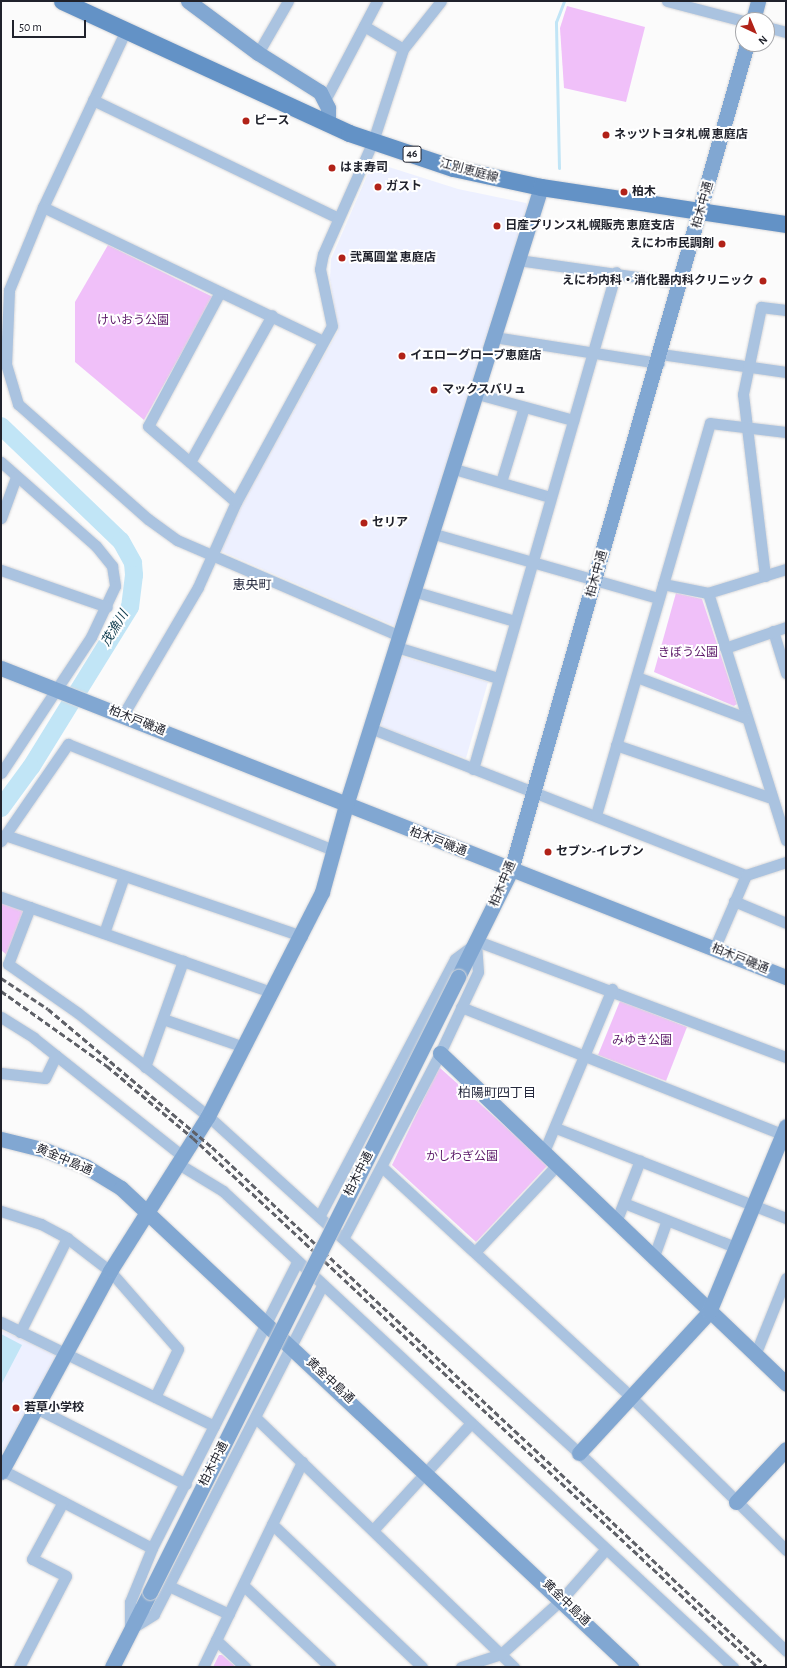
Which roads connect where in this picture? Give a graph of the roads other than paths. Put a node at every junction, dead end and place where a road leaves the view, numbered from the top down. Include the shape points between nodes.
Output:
1 (62, 1) edge
2 (188, 1) edge
3 (288, 1) edge
4 (377, 1) edge
5 (441, 1) edge
6 (668, 1) edge
7 (758, 1) edge
8 (755, 12) edge
9 (735, 19) edge
10 (364, 26) junction
11 (775, 29) edge
12 (126, 30) junction
13 (786, 32) edge
14 (403, 49) junction
15 (745, 52) edge
16 (258, 53) junction
17 (93, 100) junction
18 (325, 100) junction
19 (328, 123) junction
20 (373, 141) junction
21 (541, 187) junction
22 (43, 208) junction
23 (701, 212) junction
24 (338, 218) junction
25 (786, 224) edge
26 (518, 260) junction
27 (616, 272) junction
28 (680, 283) junction
29 (220, 292) junction
30 (786, 310) edge
31 (272, 315) junction
32 (494, 337) junction
33 (323, 341) junction
34 (593, 351) junction
35 (660, 358) junction
36 (748, 366) junction
37 (786, 372) edge
38 (474, 392) junction
39 (524, 407) junction
40 (572, 420) junction
41 (744, 427) junction
42 (786, 432) edge
43 (1, 462) edge
44 (190, 462) junction
45 (451, 468) junction
46 (16, 477) junction
47 (501, 482) junction
48 (550, 497) junction
49 (236, 502) junction
50 (1, 518) edge
51 (431, 533) junction
52 (210, 556) junction
53 (531, 563) junction
54 (786, 569) edge
55 (1, 570) edge
56 (765, 576) junction
57 (595, 579) junction
58 (663, 584) junction
59 (413, 591) junction
60 (708, 593) junction
61 (658, 598) junction
62 (107, 607) junction
63 (514, 621) junction
64 (786, 627) edge
65 (773, 632) junction
66 (398, 642) junction
67 (725, 648) junction
68 (1, 668) edge
69 (786, 673) edge
70 (637, 677) junction
71 (498, 678) junction
72 (60, 689) junction
73 (123, 715) junction
74 (746, 718) junction
75 (370, 728) junction
76 (616, 745) junction
77 (473, 768) junction
78 (2, 771) edge
79 (533, 793) junction
80 (772, 798) junction
81 (346, 805) junction
82 (596, 815) junction
83 (783, 823) edge
84 (3, 838) edge
85 (786, 840) edge
86 (335, 851) junction
87 (786, 862) edge
88 (511, 870) junction
89 (746, 875) junction
90 (124, 876) junction
91 (1, 896) edge
92 (734, 901) junction
93 (30, 907) junction
94 (786, 923) edge
95 (104, 932) junction
96 (302, 936) junction
97 (477, 942) junction
98 (714, 949) junction
99 (183, 961) junction
100 (786, 977) edge
101 (612, 989) junction
102 (273, 993) junction
103 (461, 1007) junction
104 (1, 1017) edge
105 (163, 1019) junction
106 (244, 1047) junction
107 (440, 1053) junction
108 (56, 1055) junction
109 (586, 1056) junction
110 (786, 1057) edge
111 (145, 1067) junction
112 (1, 1073) edge
113 (208, 1116) junction
114 (556, 1128) junction
115 (785, 1132) edge
116 (1, 1139) edge
117 (542, 1154) junction
118 (179, 1159) junction
119 (640, 1160) junction
120 (556, 1166) junction
121 (382, 1167) junction
122 (624, 1203) junction
123 (752, 1204) junction
124 (1, 1211) edge
125 (147, 1212) junction
126 (320, 1215) junction
127 (786, 1218) edge
128 (667, 1220) junction
129 (616, 1222) junction
130 (344, 1237) junction
131 (67, 1238) junction
132 (735, 1247) junction
133 (475, 1252) junction
134 (653, 1259) junction
135 (297, 1262) junction
136 (110, 1271) junction
137 (786, 1278) edge
138 (322, 1285) junction
139 (709, 1312) junction
140 (266, 1321) junction
141 (1, 1322) edge
142 (20, 1332) junction
143 (291, 1345) junction
144 (66, 1354) junction
145 (755, 1355) junction
146 (786, 1384) edge
147 (155, 1397) junction
148 (631, 1397) junction
149 (36, 1408) junction
150 (256, 1418) junction
151 (472, 1423) junction
152 (214, 1426) junction
153 (786, 1451) edge
154 (579, 1453) junction
155 (302, 1462) junction
156 (2, 1471) edge
157 (427, 1472) junction
158 (186, 1484) junction
159 (63, 1502) junction
160 (736, 1502) junction
161 (272, 1524) junction
162 (373, 1530) junction
163 (152, 1548) junction
164 (605, 1550) junction
165 (786, 1550) edge
166 (243, 1585) junction
167 (168, 1586) junction
168 (562, 1599) junction
169 (229, 1614) junction
170 (130, 1629) junction
171 (216, 1640) junction
172 (786, 1651) edge
173 (501, 1654) junction
174 (19, 1667) edge
175 (112, 1667) edge
176 (203, 1667) edge
177 (245, 1667) edge
178 (330, 1667) edge
179 (422, 1667) edge
180 (461, 1667) edge
181 (514, 1667) edge
182 (631, 1667) edge
183 (733, 1667) edge

1 - 12 main road, 江別恵庭線 / 46
2 - 16 street
3 - 16 street
4 - 10 street
5 - 14 street
6 - 9 street
7 - 8 street
10 - 14 street
10 - 18 street
11 - 13 street
12 - 17 street
12 - 19 main road, 江別恵庭線 / 46
14 - 20 street
15 - 23 street, 柏木中通
16 - 18 street via 312,87
17 - 22 street
17 - 24 street
18 - 19 street
19 - 20 main road, 江別恵庭線 / 46
20 - 21 main road, 江別恵庭線 / 46 via 478,175
20 - 24 street
21 - 23 main road, 江別恵庭線 / 46
21 - 26 street
22 - 29 street
22 - 52 street via 9,290 6,364 18,404 148,519 177,540
23 - 25 main road, 江別恵庭線 / 46
23 - 28 street, 柏木中通
24 - 33 street via 320,269 332,326
26 - 27 street
26 - 32 street
27 - 28 street
27 - 34 street
28 - 35 street, 柏木中通
29 - 31 street
29 - 44 street via 148,426
30 - 36 street via 761,307
31 - 33 street
31 - 44 street
32 - 34 street
32 - 38 street
33 - 49 street
34 - 35 street
34 - 40 street
35 - 36 street
35 - 57 street, 柏木中通
36 - 37 street
36 - 41 street via 743,394
38 - 39 street
38 - 45 street
39 - 40 street
39 - 47 street
40 - 48 street
41 - 42 street
41 - 56 street
41 - 58 street via 710,423
43 - 46 street
44 - 49 street
45 - 47 street
45 - 51 street
46 - 50 street
46 - 62 street via 96,546 112,566 115,586
47 - 48 street
48 - 53 street
49 - 52 street
51 - 53 street
51 - 59 street
52 - 66 street
52 - 73 street via 198,587
53 - 57 street
53 - 63 street
54 - 56 street
55 - 62 street
56 - 60 street
57 - 61 street
57 - 79 street, 柏木中通
58 - 60 street
58 - 61 street
59 - 63 street
59 - 66 street
60 - 67 street
61 - 70 street
62 - 72 street
63 - 71 street
64 - 65 street
65 - 67 street
65 - 69 street
66 - 71 street
66 - 75 street
67 - 74 street
68 - 72 street, 柏木戸磯通
70 - 74 street
70 - 76 street
71 - 77 street
72 - 73 street, 柏木戸磯通
72 - 78 street
73 - 81 street, 柏木戸磯通
74 - 80 street
75 - 77 street
75 - 81 street
76 - 80 street
76 - 82 street
77 - 79 street
79 - 82 street
79 - 88 street, 柏木中通
80 - 83 street
81 - 86 street
81 - 88 street, 柏木戸磯通
82 - 89 street
83 - 85 street
84 - 86 street via 68,744
84 - 90 street
86 - 96 street
87 - 89 street
88 - 97 street, 柏木中通
88 - 98 street, 柏木戸磯通 via 640,917
89 - 92 street
90 - 95 street
90 - 96 street
91 - 93 street
92 - 94 street
92 - 98 street
93 - 95 street
93 - 111 street via 8,964 78,1014
95 - 99 street
96 - 102 street
97 - 101 street
97 - 103 street via 478,972
97 - 126 street via 455,958
97 - 170 street, 柏木中通, bridge
98 - 100 street, 柏木戸磯通
99 - 102 street
99 - 105 street
101 - 109 street
101 - 110 street
102 - 106 street
103 - 107 street
103 - 109 street
104 - 108 street
105 - 106 street
105 - 111 street
106 - 113 street
107 - 117 street
107 - 121 street
108 - 112 street via 46,1078
108 - 118 street
109 - 114 street
109 - 115 street
111 - 113 street
113 - 118 street
113 - 126 street
114 - 117 street
114 - 119 street
115 - 123 street
116 - 125 street, 黄金中島通 via 45,1150 84,1166 121,1188
117 - 120 street
118 - 125 street
118 - 135 street via 223,1191
119 - 122 street
119 - 123 street
120 - 129 street
120 - 133 street
121 - 130 street
121 - 133 street
122 - 128 street
122 - 129 street
123 - 127 street
123 - 132 street
124 - 131 street via 41,1224
125 - 136 street
125 - 140 street, 黄金中島通
126 - 130 street
128 - 132 street
128 - 134 street
129 - 134 street
130 - 154 street
131 - 136 street
131 - 142 street
132 - 139 street
133 - 148 street
134 - 139 street
135 - 138 street
135 - 140 street
136 - 144 street
136 - 147 street via 178,1349
137 - 145 street
138 - 143 street
138 - 151 street
139 - 145 street
139 - 148 street
140 - 143 street, 黄金中島通
140 - 152 street
141 - 142 street
142 - 144 street
143 - 150 street
143 - 157 street, 黄金中島通
144 - 147 street
144 - 149 street
145 - 146 street
147 - 152 street
148 - 154 street
148 - 160 street
149 - 156 street
149 - 158 street
150 - 155 street
150 - 167 street
151 - 157 street
151 - 164 street
152 - 158 street
153 - 160 street
154 - 172 street
155 - 161 street
155 - 162 street
156 - 159 street
157 - 162 street
157 - 168 street, 黄金中島通
158 - 163 street
159 - 163 street
159 - 174 street via 32,1559 66,1576
160 - 165 street
161 - 166 street
161 - 179 street
162 - 173 street
163 - 170 street via 130,1602
164 - 168 street
164 - 183 street
166 - 169 street
166 - 178 street
167 - 169 street
167 - 170 street via 154,1614
168 - 173 street
168 - 182 street, 黄金中島通
169 - 171 street
170 - 175 street, 柏木中通
171 - 176 street
171 - 177 street
173 - 180 street
173 - 181 street

